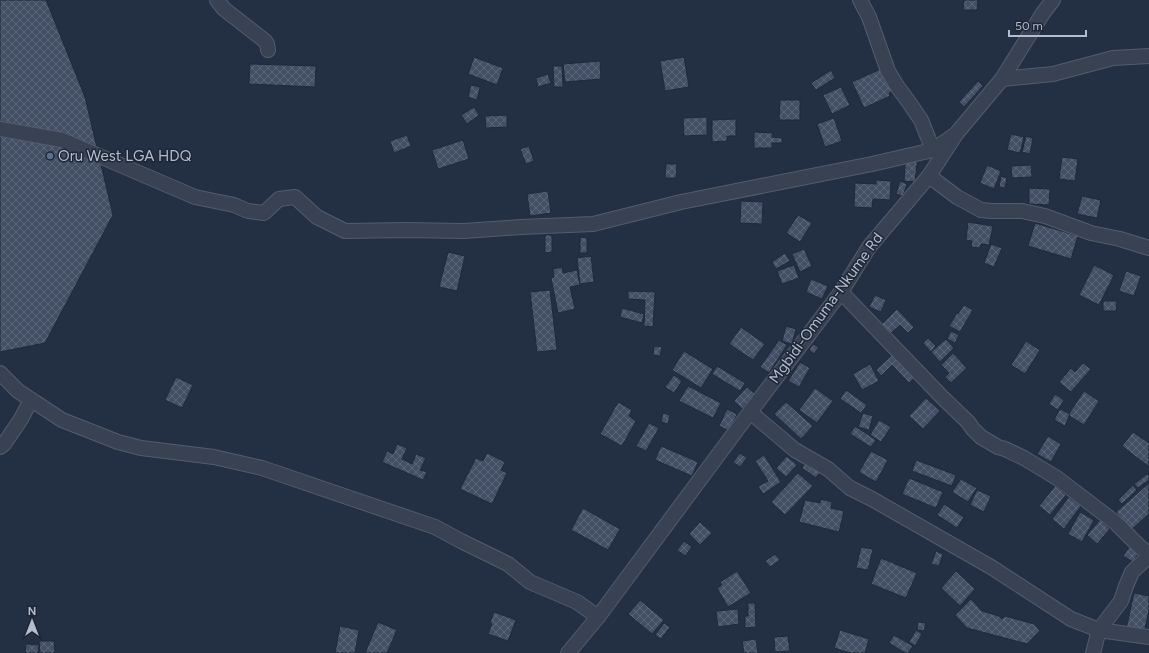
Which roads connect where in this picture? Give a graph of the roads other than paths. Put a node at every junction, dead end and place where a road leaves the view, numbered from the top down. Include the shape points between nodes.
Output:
1 (217, 0) edge
2 (860, 0) edge
3 (1054, 0) edge
4 (268, 50) dead end
5 (1149, 56) edge
6 (1002, 78) junction
7 (0, 129) edge
8 (956, 134) junction
9 (933, 150) junction
10 (929, 176) junction
11 (1149, 248) edge
12 (841, 292) junction
13 (0, 373) edge
14 (31, 400) junction
15 (750, 412) junction
16 (0, 447) edge
17 (1149, 555) edge
18 (598, 617) junction
19 (1099, 630) junction
20 (1149, 637) edge
21 (568, 653) edge
22 (1092, 653) edge

1 - 4 street via 224,9 264,41
2 - 9 street via 869,17 888,71 921,120
3 - 6 street, Mgbidi-Omuma-Nkume Rd
5 - 6 street via 1113,58 1053,74
6 - 8 street, Mgbidi-Omuma-Nkume Rd
7 - 9 street via 62,140 195,196 248,211 264,213 280,199 295,197 317,217 345,232 464,231 593,224 681,202
8 - 9 street
8 - 10 street, Mgbidi-Omuma-Nkume Rd
10 - 11 street via 957,197 981,210 1022,211 1045,216 1091,233
10 - 12 street, Mgbidi-Omuma-Nkume Rd via 869,247
12 - 15 street, Mgbidi-Omuma-Nkume Rd
12 - 17 street via 981,437 1057,478 1116,523
13 - 14 street
14 - 16 street via 21,419
14 - 18 street via 62,420 118,442 141,448 214,457 262,468 435,527 508,564 530,582 577,602
15 - 18 street, Mgbidi-Omuma-Nkume Rd
15 - 19 street via 795,450 828,470 850,488 991,567 1071,619
17 - 19 street via 1132,572 1121,601
18 - 21 street, Mgbidi-Omuma-Nkume Rd
19 - 20 street
19 - 22 street

